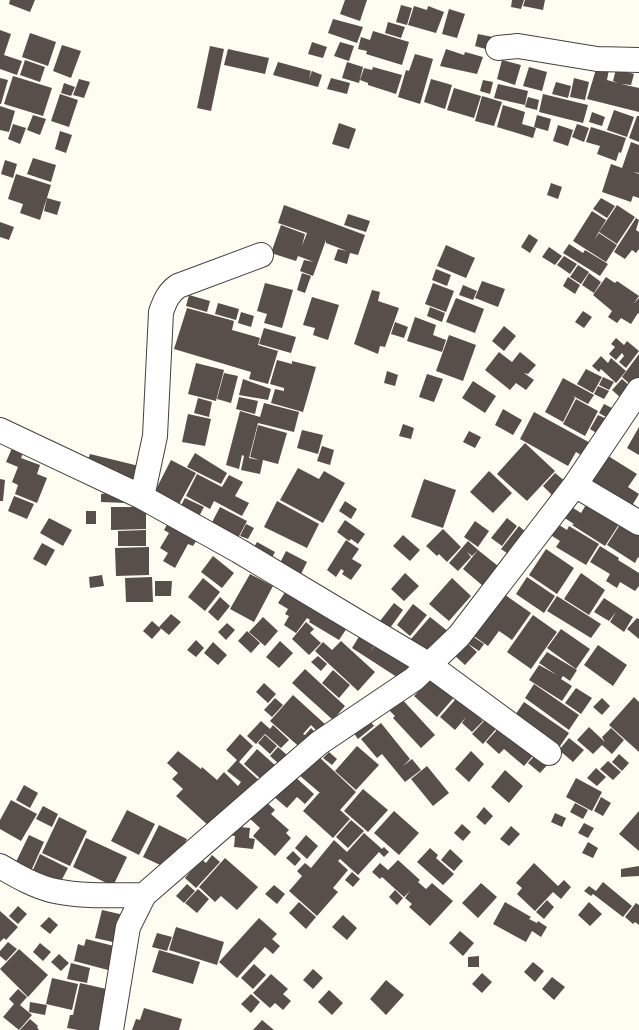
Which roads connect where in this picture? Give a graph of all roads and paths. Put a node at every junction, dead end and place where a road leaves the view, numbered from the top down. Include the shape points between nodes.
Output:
1 (498, 48) dead end
2 (639, 60) edge
3 (261, 255) dead end
4 (639, 390) edge
5 (0, 430) edge
6 (575, 485) junction
7 (142, 497) junction
8 (639, 523) edge
9 (428, 664) junction
10 (549, 753) dead end
11 (0, 866) edge
12 (144, 895) junction
13 (111, 1030) edge

1 - 2 street via 518,46
3 - 7 street via 178,286 169,293 161,312 155,436
4 - 6 street
5 - 7 street
6 - 8 street
6 - 9 street via 465,628
7 - 9 street
9 - 10 street
9 - 12 street via 414,679 319,743
11 - 12 street via 55,891
12 - 13 street via 128,927

